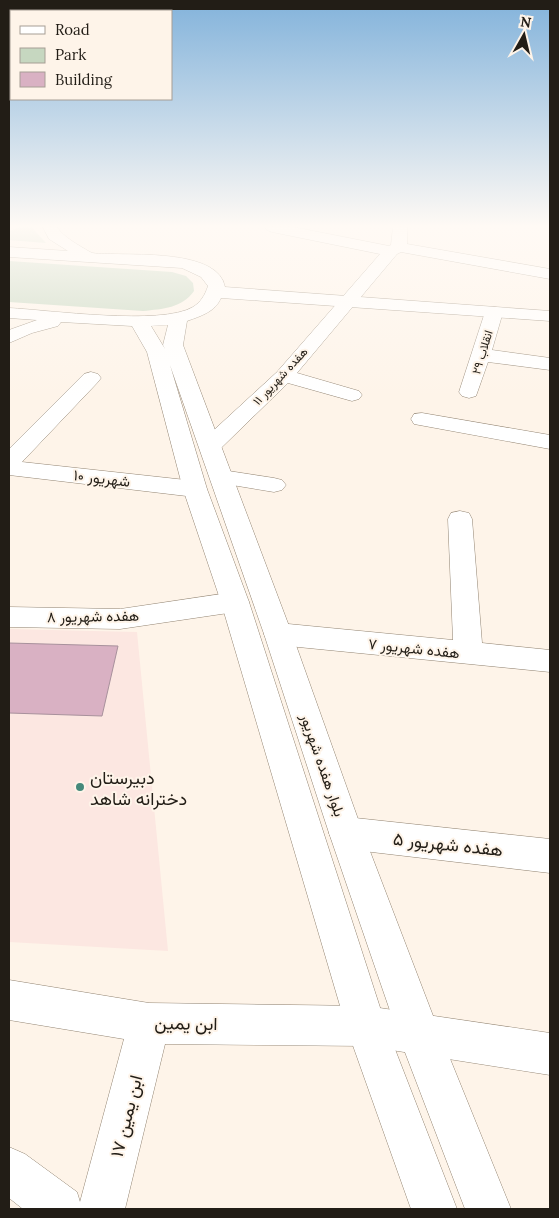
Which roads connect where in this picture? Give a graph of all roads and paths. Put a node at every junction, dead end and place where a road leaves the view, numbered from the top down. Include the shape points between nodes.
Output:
1 (216, 284) edge
2 (363, 284) edge
3 (216, 292) junction
4 (346, 302) junction
5 (494, 312) junction
6 (9, 313) edge
7 (550, 316) edge
8 (70, 317) junction
9 (179, 318) junction
10 (139, 322) junction
11 (9, 337) edge
12 (482, 355) junction
13 (550, 364) edge
14 (284, 376) junction
15 (91, 378) dead end
16 (469, 392) dead end
17 (352, 395) dead end
18 (422, 420) dead end
19 (550, 442) edge
20 (210, 446) junction
21 (9, 462) edge
22 (9, 468) edge
23 (208, 483) junction
24 (274, 484) dead end
25 (460, 519) dead end
26 (235, 602) junction
27 (9, 617) edge
28 (278, 634) junction
29 (468, 653) junction
30 (550, 661) edge
31 (346, 833) junction
32 (550, 856) edge
33 (9, 1000) edge
34 (149, 1023) junction
35 (366, 1026) junction
36 (418, 1034) junction
37 (550, 1054) edge
38 (9, 1170) edge
39 (60, 1209) edge
40 (102, 1209) edge
41 (434, 1209) edge
42 (488, 1209) edge

1 - 3 main road
2 - 4 main road, هفده شهریور ۱۱
3 - 4 main road
3 - 9 main road via 200,310
4 - 5 main road
4 - 14 main road, هفده شهریور ۱۱
5 - 7 main road
5 - 12 main road, انقلاب ۲۹
6 - 8 main road
8 - 10 main road
8 - 11 main road via 25,329
9 - 10 main road
9 - 20 main road, بلوار هفده شهریور via 173,345
10 - 23 main road, بلوار هفده شهریور via 157,352
12 - 13 main road
12 - 16 main road, انقلاب ۲۹
14 - 17 main road
14 - 20 main road, هفده شهریور ۱۱
15 - 21 main road
18 - 19 main road
20 - 23 main road, بلوار هفده شهریور
22 - 23 main road, شهریور ۱۰
23 - 24 main road, شهریور ۱۰
23 - 26 main road, بلوار هفده شهریور
23 - 28 main road, بلوار هفده شهریور
25 - 29 main road
26 - 27 main road, هفده شهریور ۸ via 120,619
26 - 35 main road, بلوار هفده شهریور
28 - 29 main road, هفده شهریور ۷
28 - 31 main road, بلوار هفده شهریور
29 - 30 main road, هفده شهریور ۷
31 - 32 main road, هفده شهریور ۵
31 - 36 main road, بلوار هفده شهریور
33 - 34 main road, ابن یمین
34 - 35 main road, ابن یمین
34 - 40 main road, ابن یمین ۱۷
35 - 36 main road, ابن یمین
35 - 41 main road, بلوار هفده شهریور
36 - 37 main road
36 - 42 main road, بلوار هفده شهریور
38 - 39 main road

